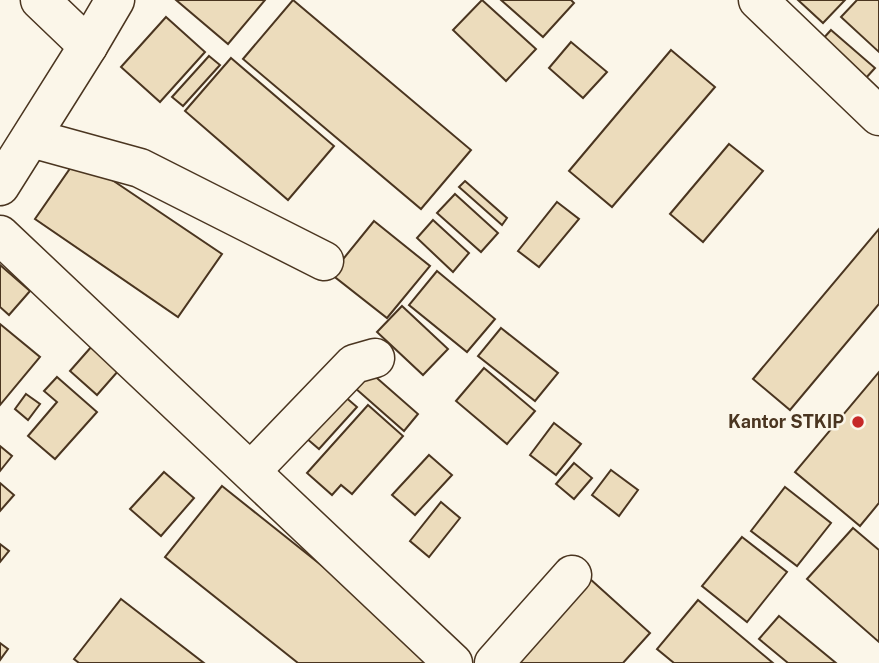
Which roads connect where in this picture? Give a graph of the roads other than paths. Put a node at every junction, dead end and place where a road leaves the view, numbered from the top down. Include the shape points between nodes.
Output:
1 (40, 0) edge
2 (115, 0) edge
3 (758, 0) edge
4 (88, 46) junction
5 (879, 116) edge
6 (31, 138) junction
7 (0, 186) edge
8 (0, 235) edge
9 (324, 261) dead end
10 (375, 358) dead end
11 (251, 471) junction
12 (572, 576) dead end
13 (453, 663) edge
14 (494, 663) edge

1 - 4 street
2 - 4 street
3 - 5 street
4 - 6 street
6 - 7 street
6 - 9 street via 140,168
8 - 11 street
10 - 11 street via 354,364
11 - 13 street
12 - 14 street

